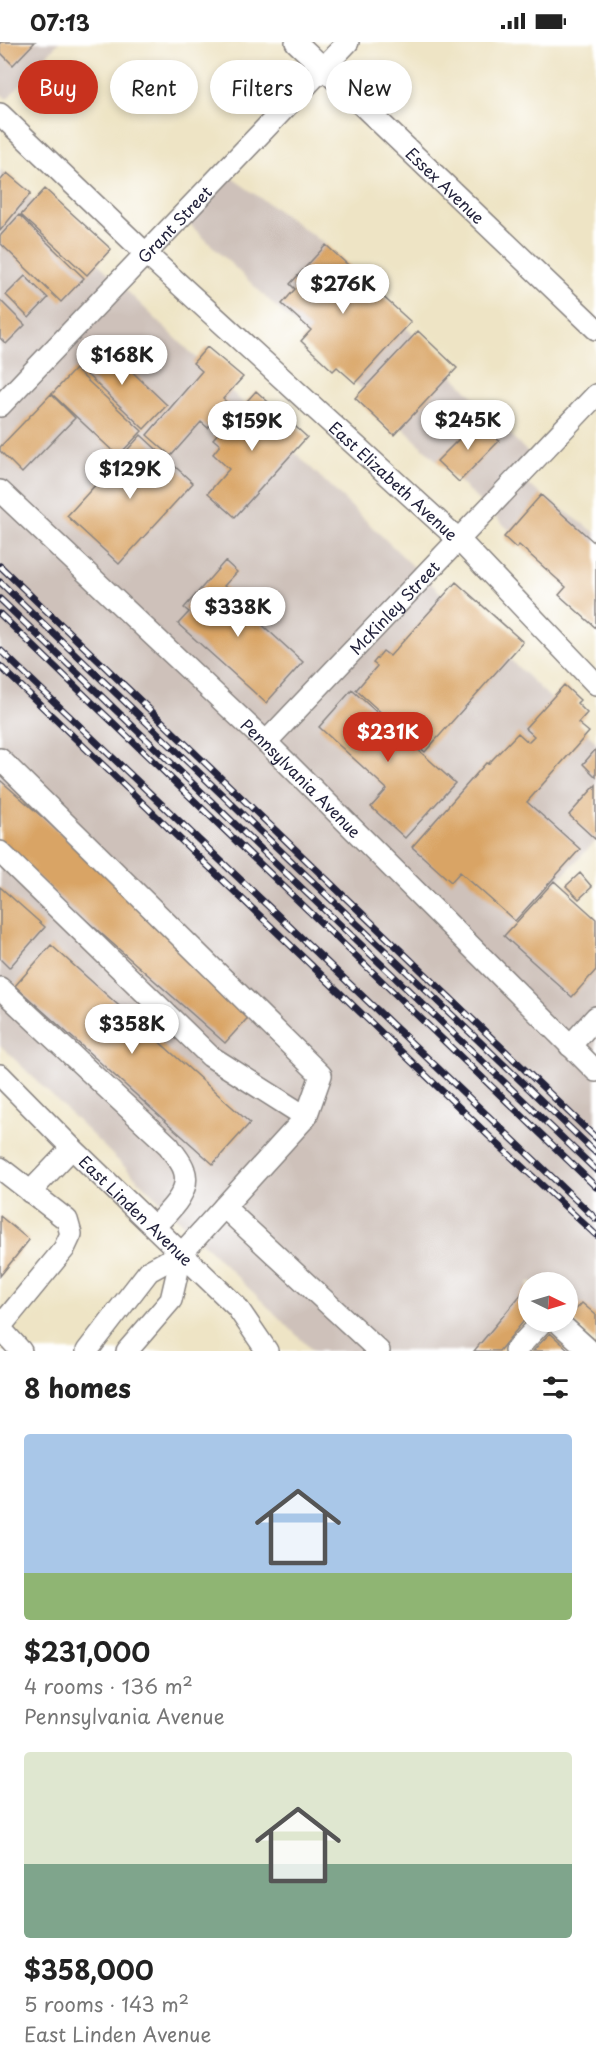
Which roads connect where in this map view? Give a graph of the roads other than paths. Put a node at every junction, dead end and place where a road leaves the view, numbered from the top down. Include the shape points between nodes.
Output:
1 (296, 42) edge
2 (348, 42) edge
3 (324, 69) junction
4 (0, 114) edge
5 (145, 253) junction
6 (596, 329) edge
7 (596, 395) edge
8 (0, 406) edge
9 (0, 491) edge
10 (459, 540) junction
11 (596, 684) edge
12 (266, 742) junction
13 (0, 759) edge
14 (0, 852) edge
15 (0, 988) edge
16 (596, 1017) edge
17 (570, 1046) junction
18 (596, 1071) edge
19 (0, 1075) edge
20 (306, 1117) junction
21 (72, 1148) junction
22 (0, 1168) edge
23 (30, 1192) junction
24 (224, 1207) junction
25 (155, 1226) junction
26 (182, 1253) junction
27 (0, 1328) edge
28 (533, 1332) edge
29 (569, 1332) edge
30 (21, 1351) edge
31 (87, 1351) edge
32 (127, 1351) edge
33 (267, 1351) edge
34 (379, 1351) edge
35 (515, 1351) edge
36 (590, 1351) edge

1 - 3 street, Essex Avenue
2 - 3 street, Grant Street
3 - 5 street, Grant Street
3 - 6 street, Essex Avenue
4 - 5 street, East Elizabeth Avenue
5 - 8 street, Grant Street
5 - 10 street, East Elizabeth Avenue
7 - 10 street, McKinley Street
9 - 12 street, Pennsylvania Avenue
10 - 11 street, East Elizabeth Avenue
10 - 12 street, McKinley Street
12 - 17 street, Pennsylvania Avenue
13 - 20 street via 321,1076
14 - 20 street via 210,1056
15 - 25 street via 169,1146 185,1170 185,1186 178,1200
16 - 17 street
17 - 18 street, Pennsylvania Avenue
19 - 21 street, East Linden Avenue
20 - 24 street
21 - 23 street
21 - 25 street, East Linden Avenue
22 - 23 street
23 - 27 street via 67,1220 71,1234 64,1249
24 - 26 street
24 - 34 street
25 - 26 street, East Linden Avenue
26 - 31 street via 148,1271
26 - 32 street via 171,1300
26 - 33 street, East Linden Avenue via 237,1307
27 - 30 street
28 - 35 street
29 - 36 street

